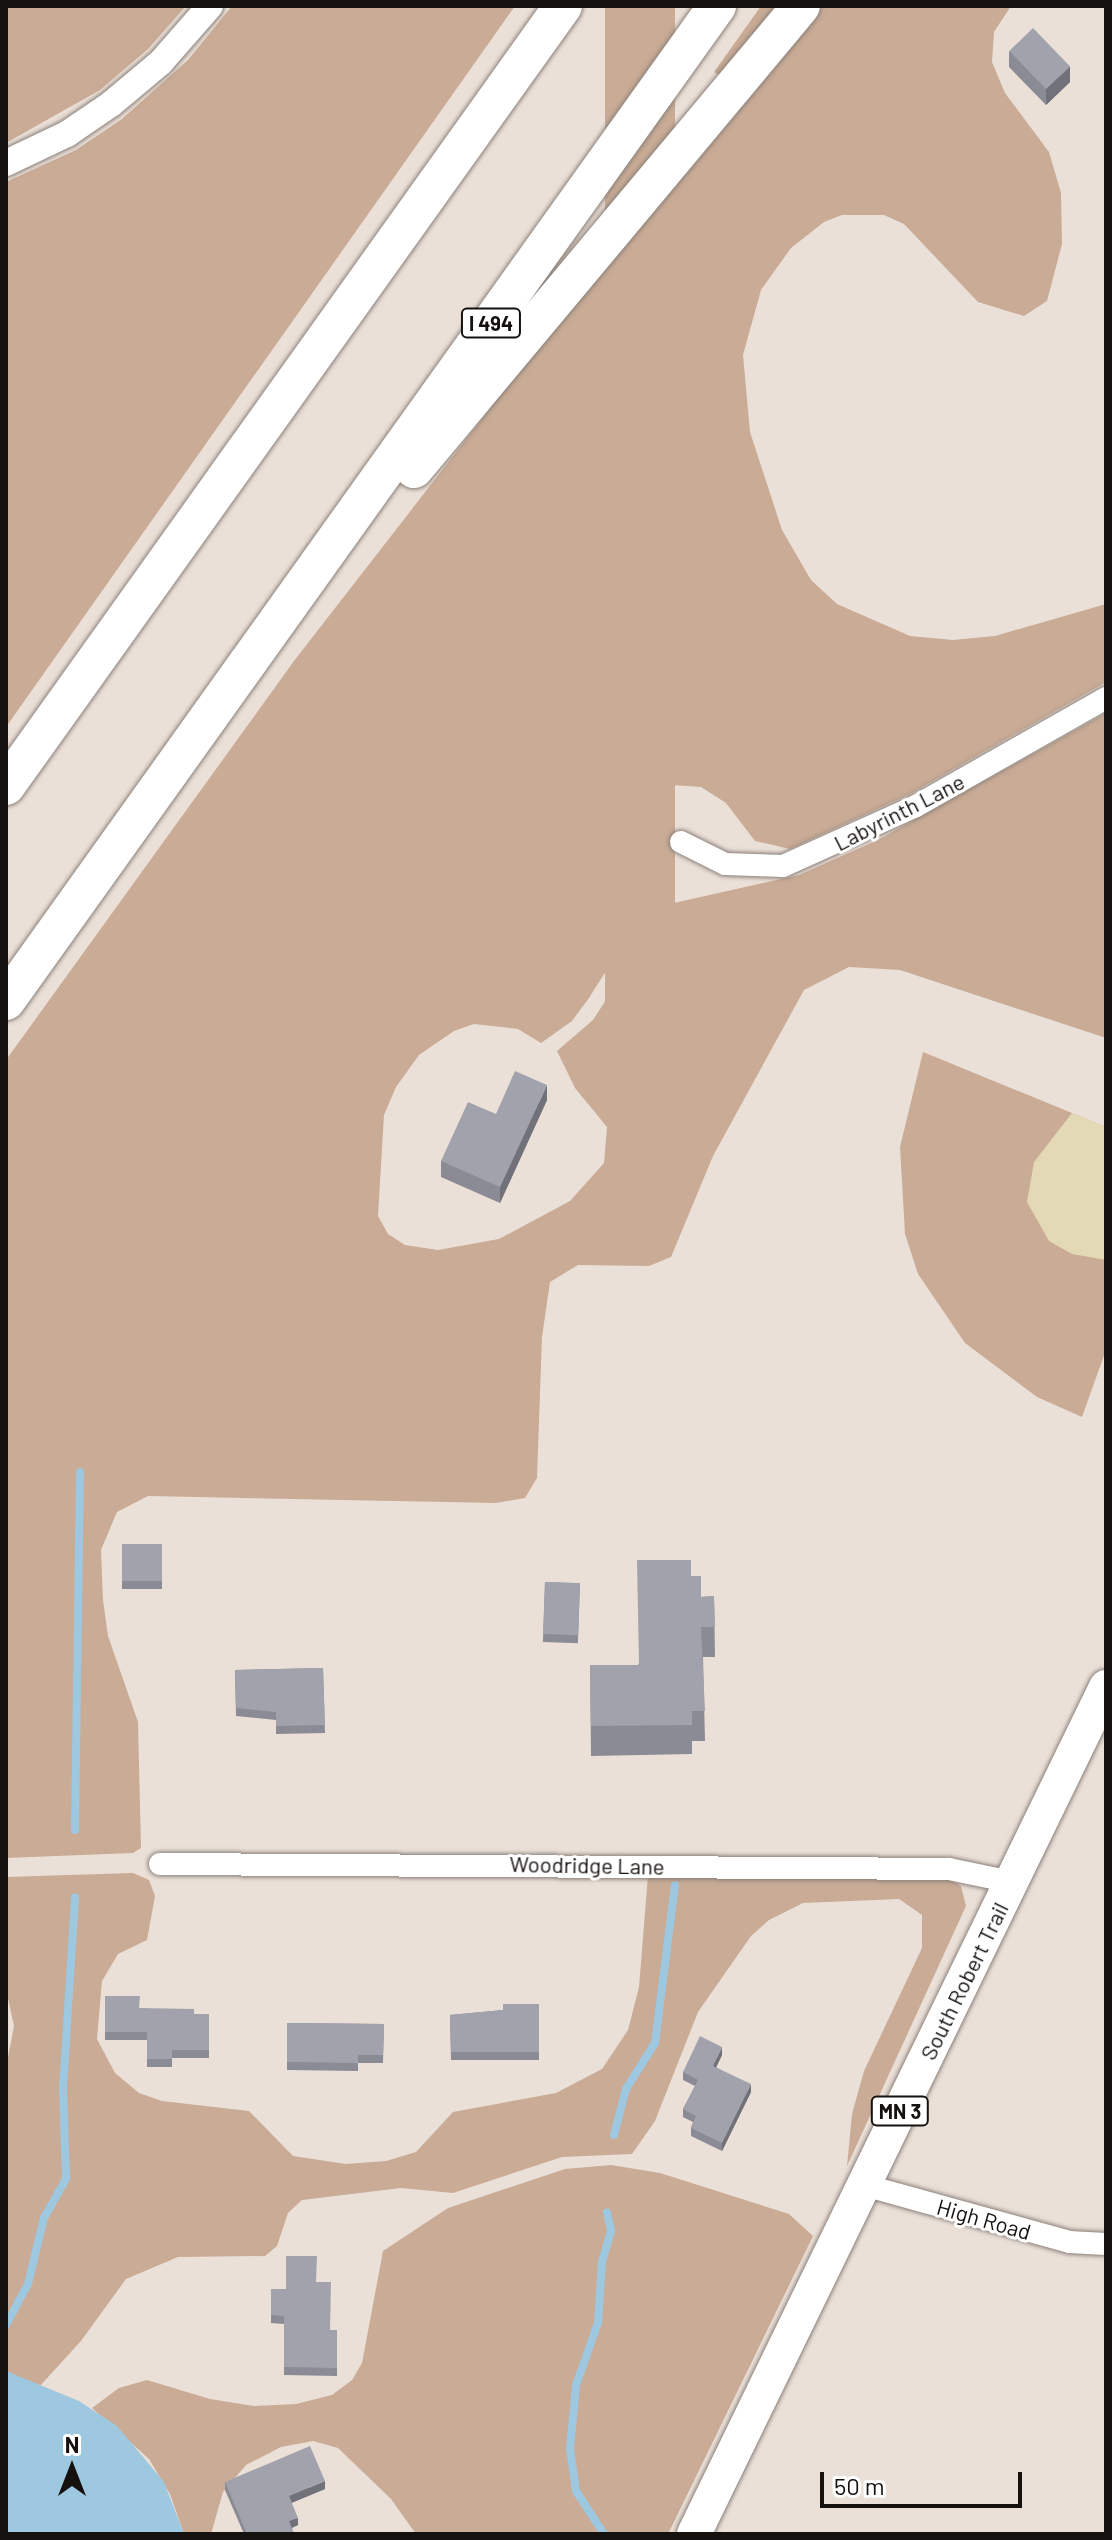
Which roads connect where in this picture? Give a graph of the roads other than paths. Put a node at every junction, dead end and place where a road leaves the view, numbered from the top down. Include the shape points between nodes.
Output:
1 (210, 6) edge
2 (549, 6) edge
3 (563, 6) edge
4 (717, 6) edge
5 (801, 6) edge
6 (6, 163) edge
7 (433, 190) junction
8 (265, 641) junction
9 (1106, 698) edge
10 (6, 786) edge
11 (681, 842) dead end
12 (6, 1001) edge
13 (1106, 1687) edge
14 (160, 1864) dead end
15 (1012, 1882) junction
16 (864, 2185) junction
17 (1106, 2244) edge
18 (694, 2534) edge

1 - 6 street via 161,62 111,104 67,134
2 - 7 highway
3 - 7 highway
4 - 8 highway, I 494
5 - 8 highway via 497,374
7 - 10 highway
8 - 12 highway, I 494
9 - 11 street, Labyrinth Lane via 916,806 783,866 725,864
13 - 15 main road, South Robert Trail / MN 3
14 - 15 street, Woodridge Lane via 949,1869
15 - 16 main road, South Robert Trail / MN 3
16 - 17 street, High Road via 1056,2239
16 - 18 main road, South Robert Trail / MN 3

